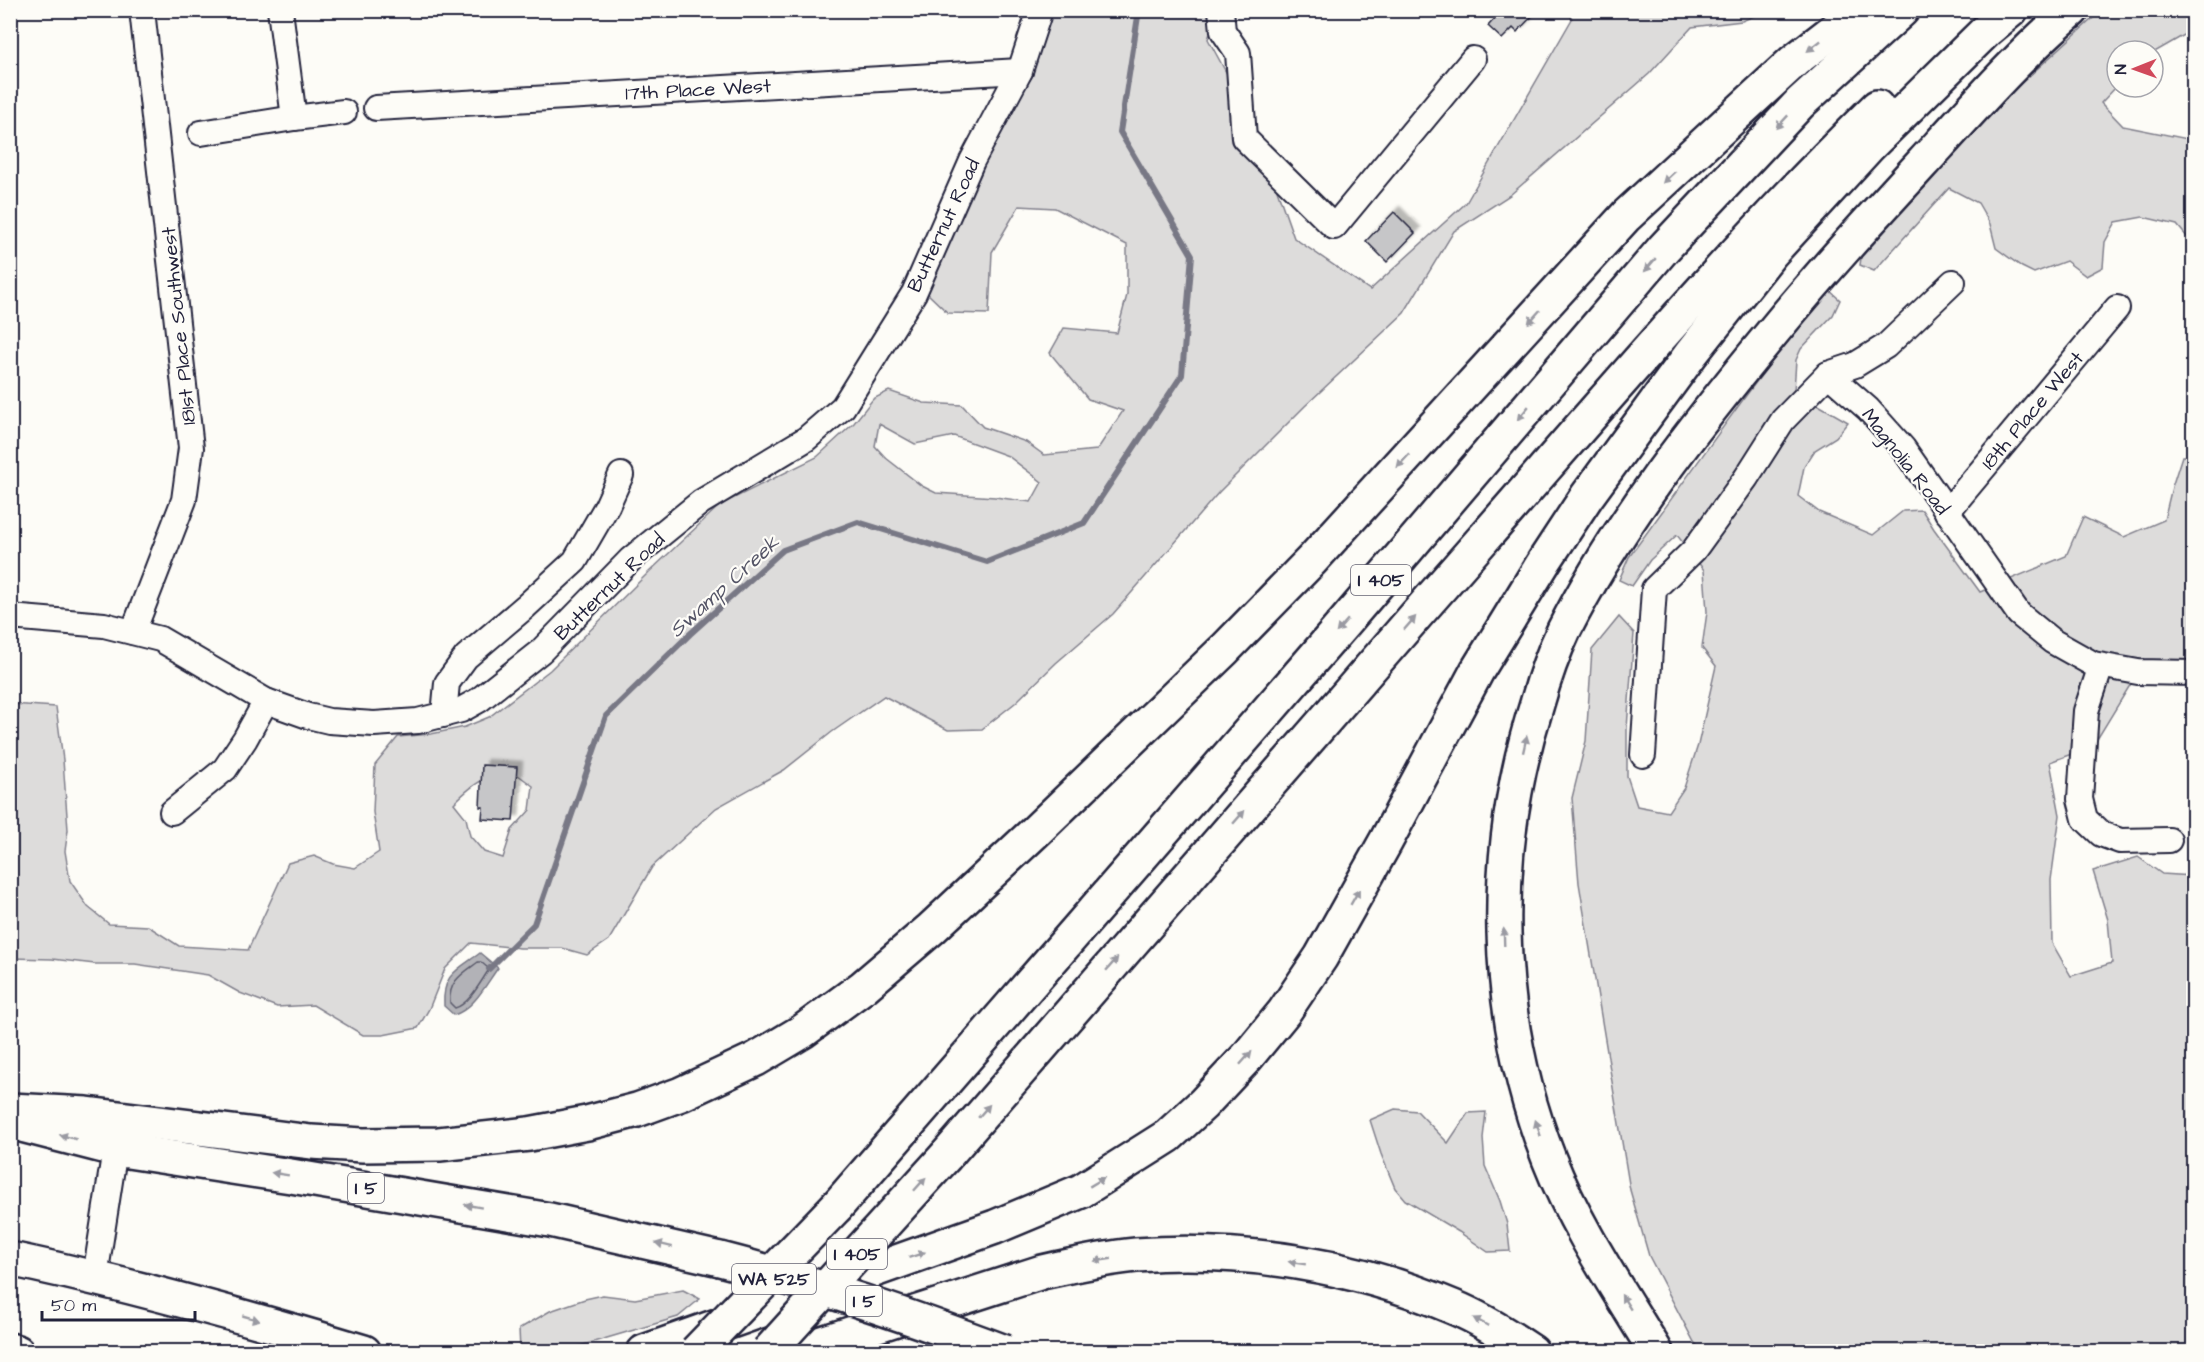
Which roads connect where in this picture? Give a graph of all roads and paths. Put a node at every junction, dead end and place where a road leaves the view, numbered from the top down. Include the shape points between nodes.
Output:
1 (142, 10) edge
2 (280, 10) edge
3 (1040, 10) edge
4 (1221, 10) edge
5 (1860, 10) edge
6 (1902, 10) edge
7 (1981, 10) edge
8 (2011, 10) edge
9 (2072, 10) edge
10 (1473, 59) dead end
11 (1020, 71) junction
12 (376, 108) dead end
13 (344, 112) dead end
14 (294, 118) junction
15 (201, 133) dead end
16 (1953, 282) dead end
17 (2117, 308) dead end
18 (1828, 374) junction
19 (621, 474) dead end
20 (1947, 512) junction
21 (10, 617) edge
22 (133, 632) junction
23 (2101, 666) junction
24 (2193, 673) edge
25 (266, 701) junction
26 (444, 715) junction
27 (1643, 755) dead end
28 (171, 812) dead end
29 (2169, 840) dead end
30 (10, 1110) edge
31 (10, 1122) edge
32 (115, 1149) junction
33 (837, 1206) junction
34 (10, 1259) edge
35 (95, 1277) junction
36 (10, 1350) edge
37 (17, 1352) edge
38 (364, 1352) edge
39 (644, 1352) edge
40 (696, 1352) edge
41 (712, 1352) edge
42 (768, 1352) edge
43 (794, 1352) edge
44 (1005, 1352) edge
45 (1532, 1352) edge
46 (1656, 1352) edge

1 - 22 street, 181st Place Southwest via 191,448 184,500
2 - 14 street
3 - 11 street, Butternut Road
4 - 10 street via 1223,31 1239,53 1244,138 1334,227
5 -> 30 highway via 1794,61 1626,216 1312,560 1226,649 1036,831 863,987 803,1031 756,1059 637,1110 530,1134 438,1144 311,1142 87,1114
6 -> 33 highway, I 405 via 1800,103 1664,248 1353,613
42 -> 7 highway, I 405, bridge via 946,1156 1704,286 1829,154 1954,31
39 -> 8 highway via 995,1227 1082,1191 1168,1136 1203,1104 1284,1012 1321,957 1477,671 1545,560 1691,354 1771,253 1869,146
46 -> 9 highway via 1573,1212 1549,1159 1515,1041 1504,937 1504,883 1508,830 1526,737 1563,633 1598,569 1705,414 1831,261 1982,98
11 - 12 street, 17th Place West
11 - 26 street, Butternut Road via 972,161 914,293 843,407 806,439 701,502 631,559 541,651 479,700
13 - 14 street
14 - 15 street
16 - 18 street via 1886,346 1856,365
17 - 20 street, 18th Place West
18 - 20 street, Magnolia Road via 1869,408
18 - 27 street via 1783,420 1694,550 1654,589
19 - 26 street via 575,561 466,657 447,683
20 - 23 street, Magnolia Road via 2019,614 2052,641
21 - 22 street, Butternut Road via 104,625
22 - 25 street, Butternut Road via 160,639
23 - 24 street, Magnolia Road via 2138,672
23 - 29 street via 2086,711 2080,800 2085,819 2101,834 2120,841
25 - 26 street, Butternut Road via 308,716 352,723 396,723
25 - 28 street via 225,769
32 -> 31 highway, I 5
32 - 35 street
44 -> 32 highway, I 5, bridge via 781,1275 550,1220
33 - 40 highway, bridge
33 - 41 highway, WA 525, bridge
34 - 35 highway
35 -> 38 highway
36 - 37 highway
45 -> 43 highway via 1454,1307 1371,1279 1341,1270 1231,1254 1135,1256 1042,1272

